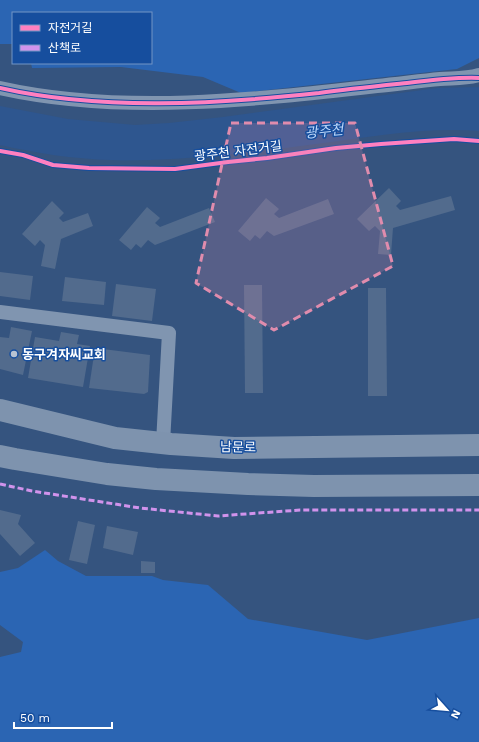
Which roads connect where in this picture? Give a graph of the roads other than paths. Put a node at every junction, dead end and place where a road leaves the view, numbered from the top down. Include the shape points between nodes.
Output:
1 (479, 75) edge
2 (0, 88) edge
3 (0, 312) edge
4 (0, 410) edge
5 (163, 443) junction
6 (479, 445) edge
7 (0, 456) edge
8 (479, 484) edge

1 - 2 street via 470,78 302,94 174,103 74,99 24,94
3 - 5 street via 169,333
4 - 5 main road, 남문로 via 100,435
5 - 6 main road, 남문로 via 234,448
7 - 8 main road via 108,474 163,479 314,486

